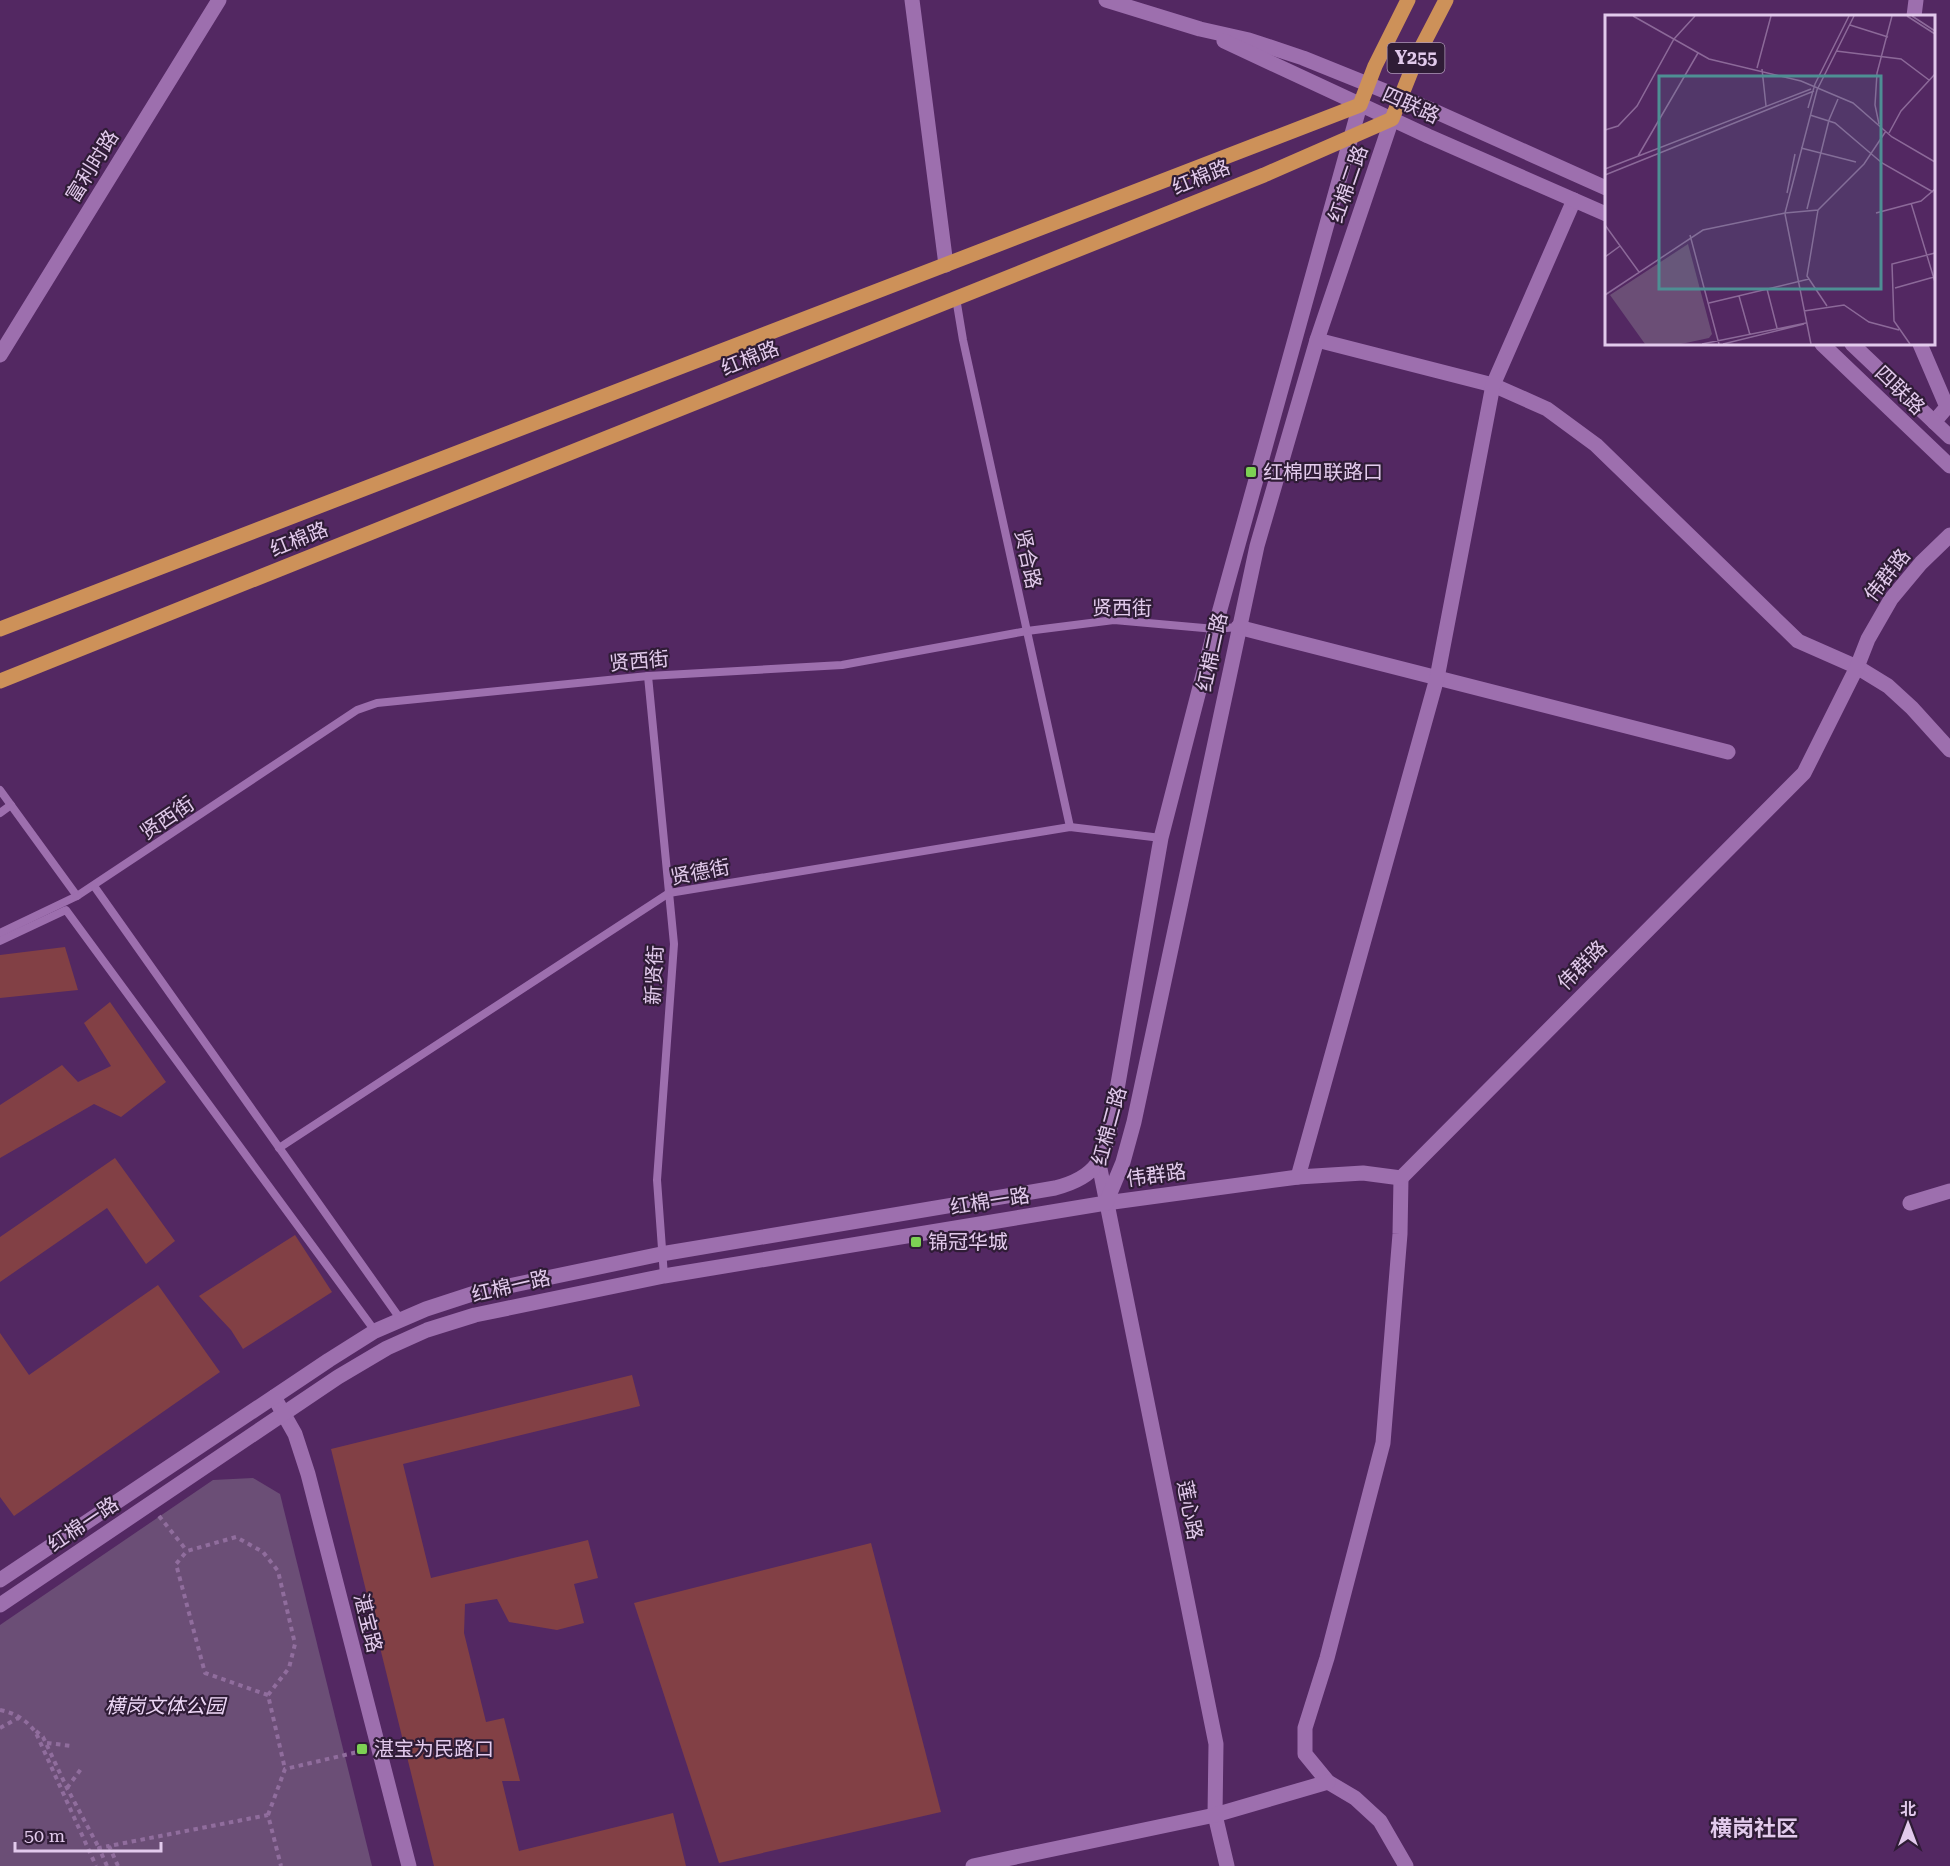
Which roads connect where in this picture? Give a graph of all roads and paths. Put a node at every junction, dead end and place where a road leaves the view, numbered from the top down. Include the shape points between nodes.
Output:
1 (219, 0) edge
2 (912, 0) edge
3 (1106, 0) edge
4 (1408, 0) edge
5 (1446, 0) edge
6 (1916, 0) edge
7 (1914, 15) edge
8 (1200, 29) junction
9 (1367, 84) junction
10 (1400, 99) junction
11 (1360, 105) junction
12 (1392, 119) junction
13 (1351, 136) junction
14 (1605, 188) edge
15 (1574, 200) junction
16 (1605, 214) edge
17 (946, 265) junction
18 (956, 298) junction
19 (1317, 340) junction
20 (1823, 345) edge
21 (1853, 345) edge
22 (1920, 345) edge
23 (0, 355) edge
24 (1493, 385) junction
25 (1934, 422) junction
26 (1950, 437) edge
27 (1950, 466) edge
28 (1950, 535) edge
29 (1238, 627) junction
30 (0, 629) edge
31 (1215, 629) junction
32 (1027, 630) junction
33 (1857, 667) junction
34 (648, 676) junction
35 (1437, 678) junction
36 (0, 681) edge
37 (1950, 750) edge
38 (1728, 752) dead end
39 (0, 790) edge
40 (11, 805) junction
41 (0, 813) edge
42 (1070, 827) junction
43 (1161, 837) junction
44 (94, 886) junction
45 (669, 893) junction
46 (77, 896) junction
47 (0, 933) edge
48 (0, 941) edge
49 (279, 1148) junction
50 (1099, 1164) junction
51 (1298, 1177) junction
52 (1401, 1178) junction
53 (1950, 1191) edge
54 (1106, 1203) junction
55 (1910, 1203) dead end
56 (662, 1254) junction
57 (664, 1276) junction
58 (401, 1320) junction
59 (375, 1331) junction
60 (274, 1396) junction
61 (284, 1413) junction
62 (150, 1504) junction
63 (187, 1551) junction
64 (0, 1580) edge
65 (0, 1605) edge
66 (268, 1695) junction
67 (0, 1710) edge
68 (0, 1728) edge
69 (46, 1743) junction
70 (72, 1746) dead end
71 (378, 1748) junction
72 (81, 1769) dead end
73 (285, 1769) junction
74 (1328, 1782) junction
75 (67, 1788) junction
76 (268, 1815) junction
77 (1215, 1815) junction
78 (109, 1846) junction
79 (99, 1848) junction
80 (96, 1866) edge
81 (107, 1866) edge
82 (118, 1866) edge
83 (281, 1866) edge
84 (409, 1866) edge
85 (973, 1866) edge
86 (1227, 1866) edge
87 (1406, 1866) edge

1 - 23 street, 富利时路
2 - 17 street
3 - 8 street, 四联路
4 - 9 main road, Y255
5 - 10 main road, Y255
6 - 7 street
8 - 9 street, 四联路 via 1249,40
8 - 11 street, 四联路
9 - 10 street, 四联路
9 - 11 main road, Y255
10 - 12 main road, Y255
10 - 14 street, 四联路
11 - 12 street, 四联路
11 - 13 street, 红棉二路 / Y255
11 - 17 main road, 红棉路
12 - 13 main road, 红棉路
12 - 15 street, 四联路
12 - 19 street, 红棉二路 / Y255
13 - 18 main road, 红棉路
13 - 31 street, 红棉二路 / Y255
15 - 16 street, 四联路
15 - 24 street
17 - 30 main road, 红棉路
18 - 32 lane, 贤合路
18 - 36 main road, 红棉路
19 - 24 street
19 - 29 street, 红棉二路 / Y255 via 1257,546
20 - 27 street, 四联路
21 - 25 street, 四联路
22 - 25 street via 1947,408
24 - 33 street via 1547,409 1596,445 1798,641
24 - 35 street
25 - 26 street, 四联路
28 - 33 street, 伟群路 via 1891,599
29 - 31 lane, 贤西街
29 - 35 street
29 - 54 street, 红棉二路 / Y255 via 1134,1122
31 - 32 lane, 贤西街 via 1114,620
31 - 43 street, 红棉二路 / Y255
32 - 34 lane, 贤西街 via 842,666
32 - 42 lane, 贤合路
33 - 37 street via 1888,686
33 - 52 street, 伟群路 via 1804,773
34 - 44 lane, 贤西街 via 377,703 357,710
34 - 45 lane, 新贤街
35 - 38 street
35 - 51 street
39 - 40 lane
40 - 41 lane
40 - 46 lane
42 - 43 lane, 贤德街
42 - 45 lane, 贤德街
43 - 50 street, 红棉二路 / Y255 via 1112,1118
44 - 46 lane, 贤西街
44 - 49 lane
45 - 49 lane, 贤德街
45 - 56 lane, 新贤街 via 674,944 657,1180
46 - 47 lane, 贤西街
48 - 59 lane via 66,910
49 - 58 lane
50 - 54 street, 莲心路
50 - 56 street, 红棉一路 via 1072,1184 1055,1188
51 - 52 street, 伟群路 via 1363,1173
51 - 54 street, 伟群路
52 - 74 street via 1383,1443 1305,1728 1305,1754
53 - 55 street
54 - 57 street, 红棉一路
54 - 77 street, 莲心路 via 1216,1744
56 - 57 lane, 新贤街
56 - 58 street, 红棉一路 via 475,1293
57 - 61 street, 红棉一路 via 486,1313 427,1330 378,1353
58 - 59 street, 红棉一路
59 - 60 street, 红棉一路
60 - 61 street, 湛宝路
60 - 64 street, 红棉一路
61 - 62 street, 红棉一路
61 - 71 street, 湛宝路 via 309,1474
62 - 63 path
62 - 65 street, 红棉一路
63 - 66 path via 176,1564 205,1673
63 - 66 path via 236,1537 263,1552 278,1571 295,1644 289,1668
66 - 73 path
67 - 80 path via 18,1716 36,1733
68 - 69 path via 18,1718
69 - 70 path
69 - 75 path
71 - 73 path
71 - 84 street, 湛宝路
72 - 75 path
73 - 76 path
74 - 77 street
74 - 87 street via 1355,1798 1380,1821
75 - 79 path
76 - 78 path
76 - 83 path
77 - 85 street
77 - 86 street, 莲心路
78 - 79 path
78 - 82 path
79 - 81 path

